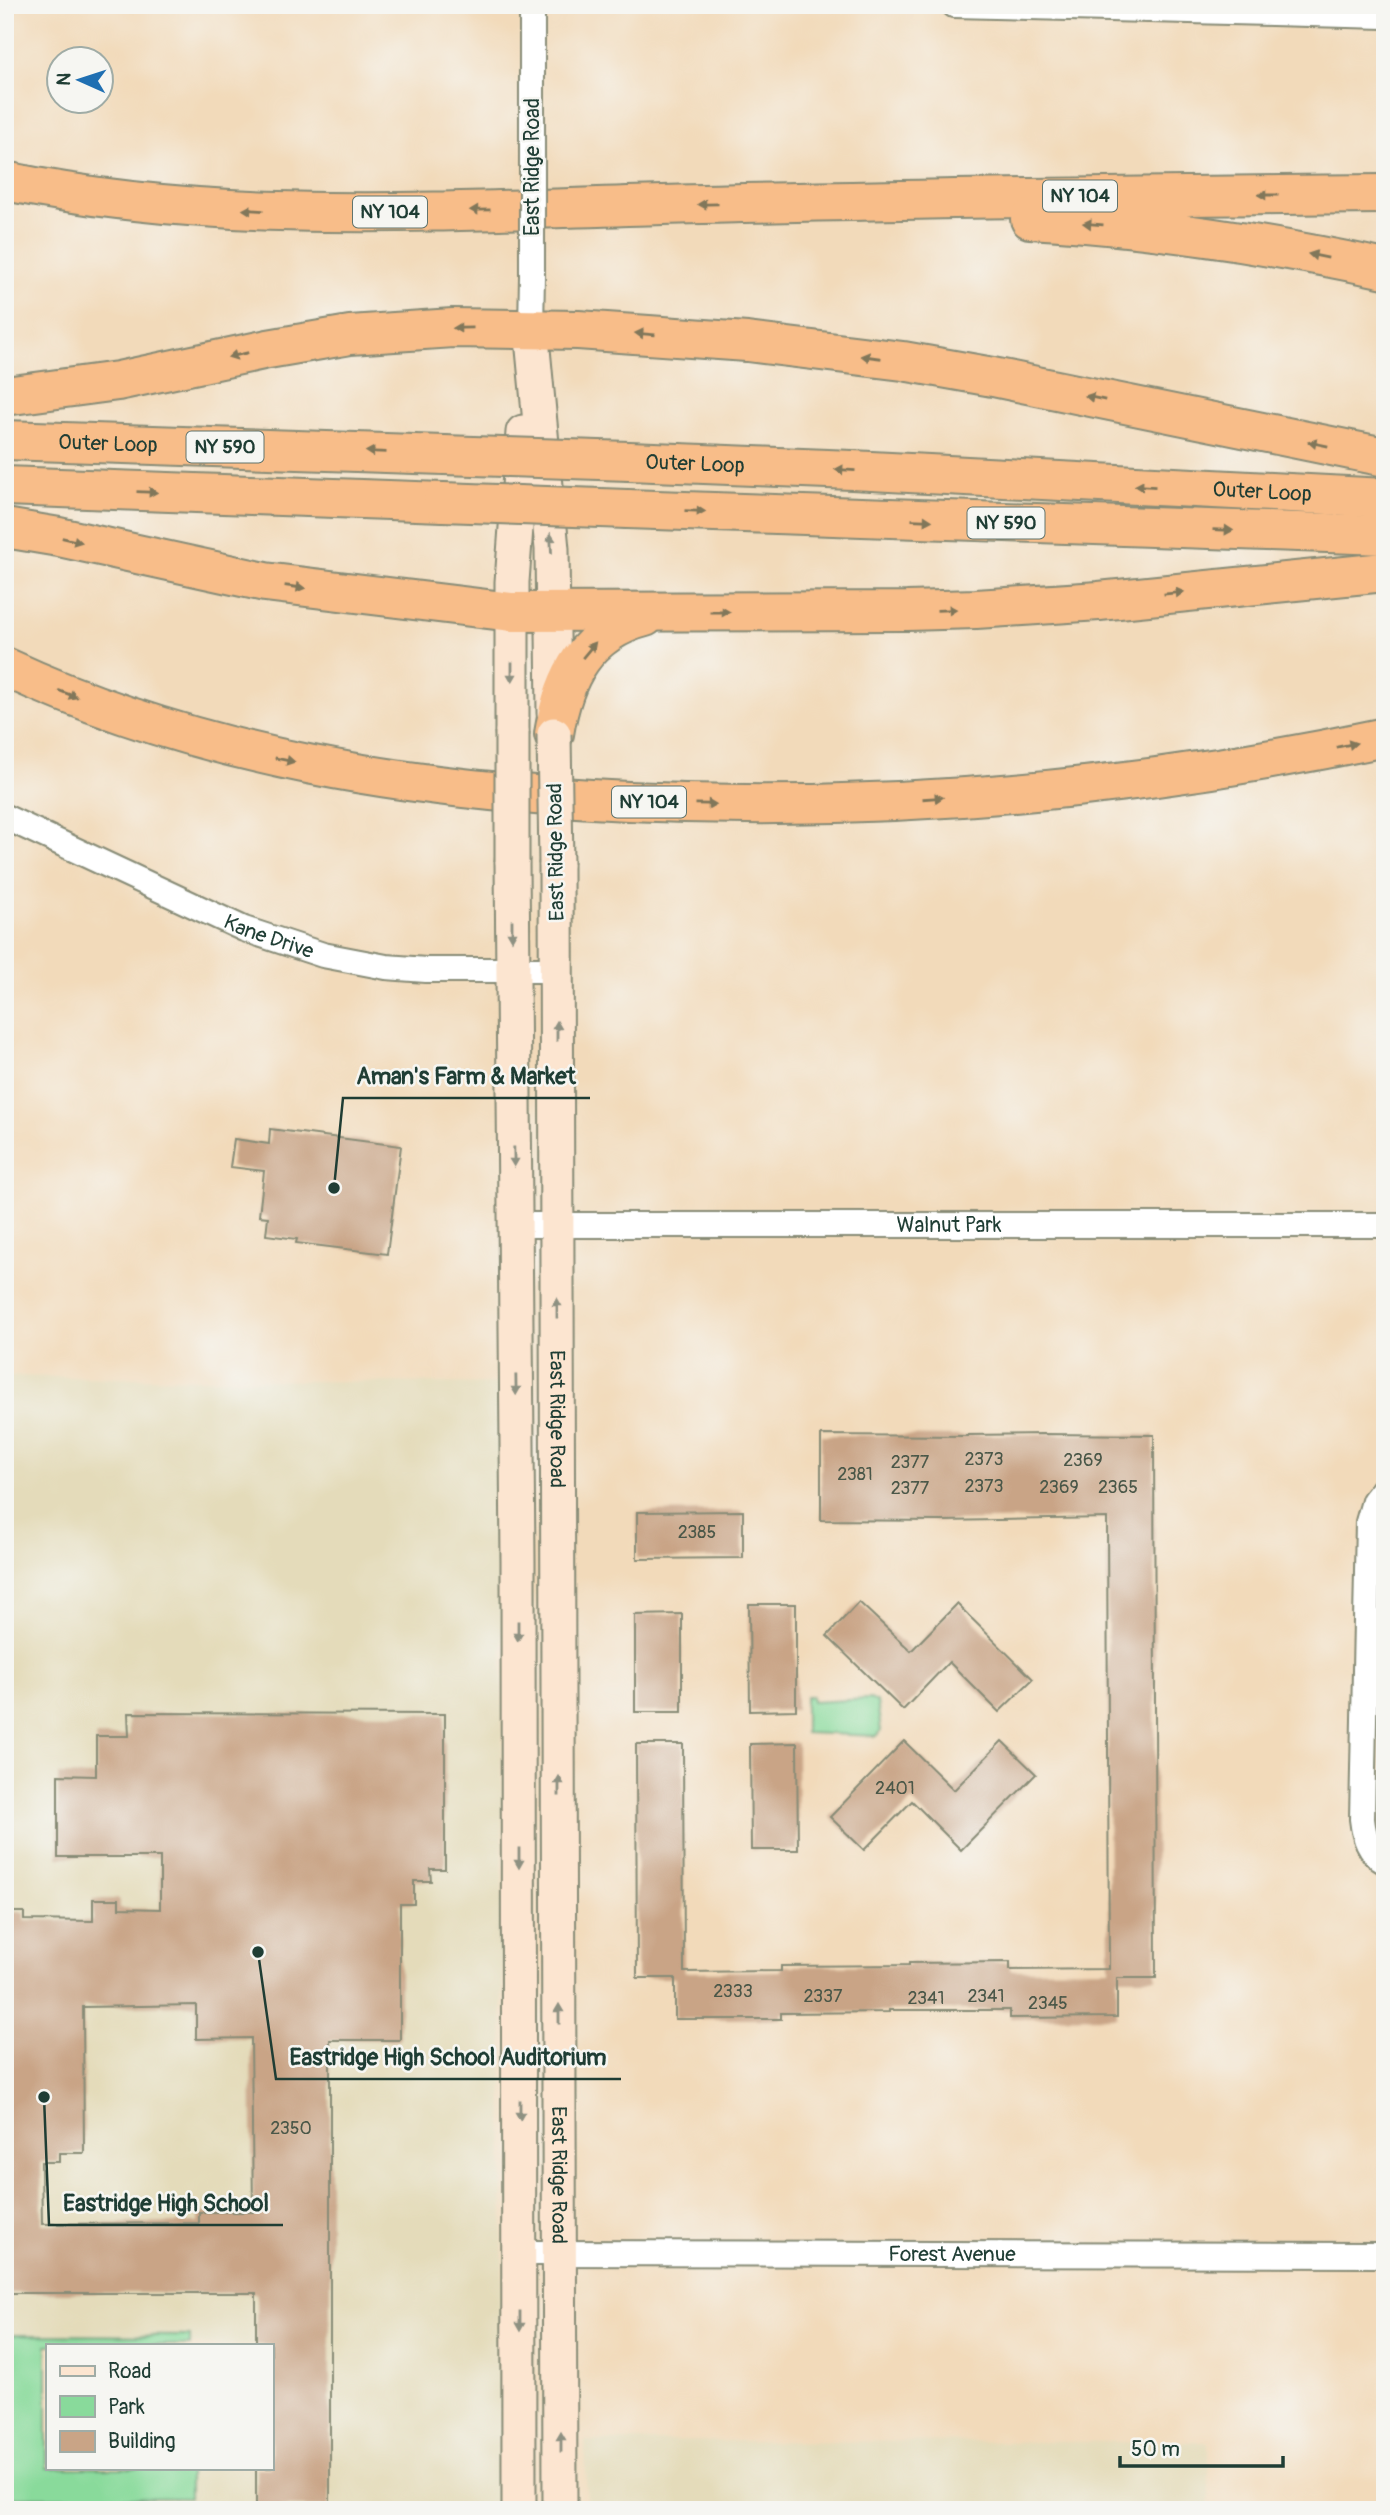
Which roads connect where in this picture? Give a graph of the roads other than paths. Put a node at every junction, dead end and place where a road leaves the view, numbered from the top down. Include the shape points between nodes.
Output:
1 (532, 5) edge
2 (954, 5) edge
3 (1385, 16) edge
4 (5, 181) edge
5 (1385, 194) edge
6 (776, 202) junction
7 (1385, 269) edge
8 (531, 328) junction
9 (5, 396) edge
10 (5, 440) edge
11 (1385, 457) edge
12 (5, 486) edge
13 (1385, 498) edge
14 (5, 528) edge
15 (1385, 536) edge
16 (1385, 572) edge
17 (512, 612) junction
18 (553, 612) junction
19 (674, 612) junction
20 (5, 667) edge
21 (554, 734) junction
22 (1385, 737) edge
23 (5, 817) edge
24 (512, 970) junction
25 (557, 970) junction
26 (514, 1225) junction
27 (557, 1226) junction
28 (1385, 1226) edge
29 (1385, 1487) edge
30 (1385, 1863) edge
31 (520, 2253) junction
32 (561, 2253) junction
33 (1385, 2255) edge
34 (519, 2510) edge
35 (560, 2510) edge

1 - 8 street, East Ridge Road, bridge
2 - 3 street
6 -> 4 highway, NY 104 via 290,212 129,201
5 -> 6 highway, NY 104
7 -> 6 highway via 1146,229
8 -> 9 highway via 453,328 340,337 118,381
11 -> 8 highway via 892,359 747,342
8 - 17 main road, East Ridge Road
18 -> 8 main road, East Ridge Road via 550,517
13 -> 10 highway, Outer Loop / NY 590, bridge via 852,470
12 -> 15 highway, Outer Loop / NY 590, bridge
14 -> 17 highway via 265,582
19 -> 16 highway via 976,609
17 - 18 highway
17 -> 24 main road, East Ridge Road, bridge
18 - 19 highway
18 - 21 main road, East Ridge Road
21 -> 19 highway via 570,679 590,647 629,622
20 -> 22 highway, NY 104 via 130,717 246,751 404,782 579,799 785,804 960,797 1187,774
21 - 25 main road, East Ridge Road, bridge
23 - 24 street, Kane Drive via 244,929 323,956 407,969
24 - 25 street, Kane Drive
24 -> 26 main road, East Ridge Road
27 -> 25 main road, East Ridge Road
26 - 27 street, Walnut Park
26 -> 31 main road, East Ridge Road
27 - 28 street, Walnut Park
32 -> 27 main road, East Ridge Road
29 - 30 street via 1374,1501 1368,1522 1362,1819 1367,1842
31 - 32 street, Forest Avenue
31 -> 34 main road, East Ridge Road
32 - 33 street, Forest Avenue
35 -> 32 main road, East Ridge Road

